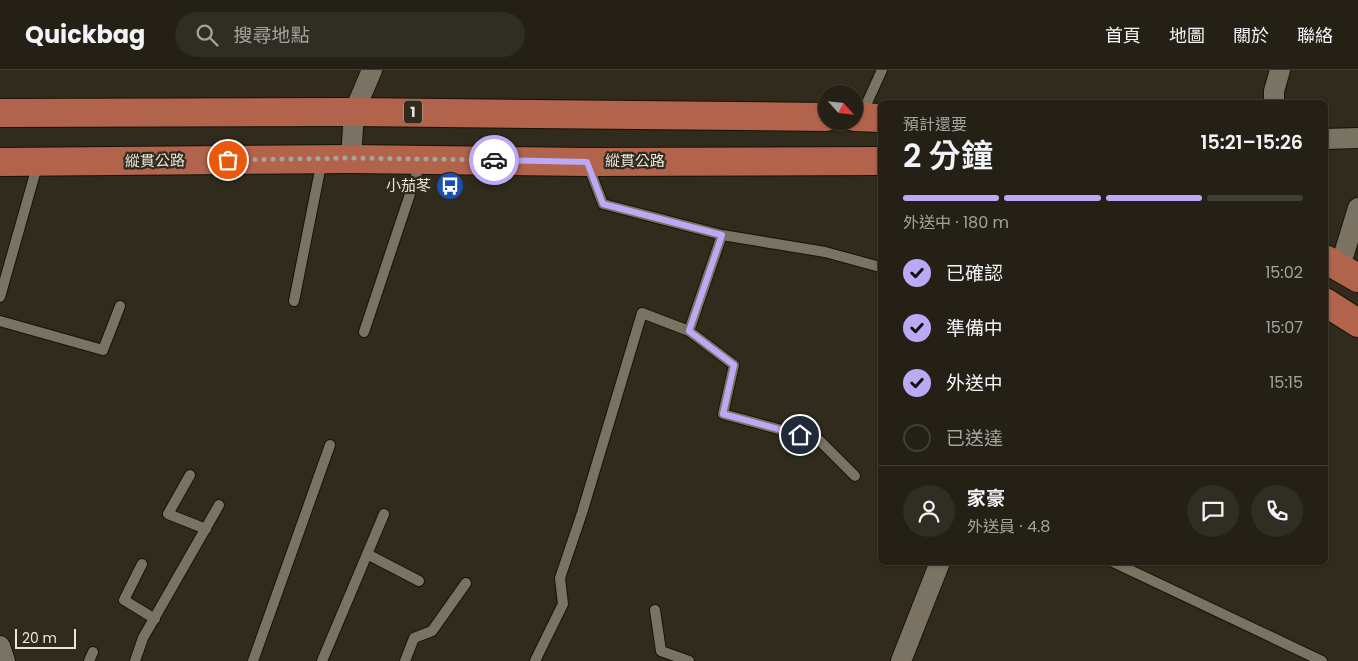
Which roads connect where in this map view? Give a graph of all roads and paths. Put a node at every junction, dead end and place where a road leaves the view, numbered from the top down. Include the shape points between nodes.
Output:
1 (372, 70) edge
2 (882, 70) edge
3 (1280, 70) edge
4 (1274, 100) edge
5 (354, 112) junction
6 (0, 113) edge
7 (818, 117) edge
8 (865, 117) edge
9 (1358, 138) edge
10 (1328, 139) edge
11 (351, 158) junction
12 (322, 159) junction
13 (421, 160) junction
14 (878, 161) edge
15 (0, 162) edge
16 (38, 162) junction
17 (587, 162) junction
18 (1358, 208) edge
19 (722, 235) junction
20 (878, 266) edge
21 (1341, 268) edge
22 (0, 296) edge
23 (294, 300) dead end
24 (1328, 304) edge
25 (120, 306) dead end
26 (0, 321) edge
27 (1358, 323) edge
28 (689, 331) junction
29 (364, 332) dead end
30 (330, 445) dead end
31 (190, 475) dead end
32 (855, 476) dead end
33 (219, 506) dead end
34 (384, 514) dead end
35 (206, 529) junction
36 (367, 554) junction
37 (142, 564) dead end
38 (939, 565) edge
39 (1119, 565) edge
40 (420, 581) dead end
41 (466, 583) dead end
42 (655, 610) dead end
43 (155, 618) junction
44 (0, 646) edge
45 (5, 661) edge
46 (135, 661) edge
47 (252, 661) edge
48 (322, 661) edge
49 (405, 661) edge
50 (535, 661) edge
51 (689, 661) edge
52 (901, 661) edge
53 (1322, 661) edge

1 - 5 street
2 - 8 lane
3 - 4 street
5 - 6 main road, 1
5 - 7 main road, 1
5 - 11 street
9 - 10 street
11 - 12 main road, 縱貫公路
11 - 13 main road, 縱貫公路
12 - 16 main road, 縱貫公路
12 - 23 lane
13 - 17 main road, 縱貫公路
13 - 29 lane
14 - 17 main road, 縱貫公路
15 - 16 main road, 縱貫公路
16 - 22 lane
17 - 19 lane via 603,204
18 - 21 street
19 - 20 lane via 826,252
19 - 28 lane
24 - 27 main road
25 - 26 lane via 103,350
28 - 32 lane via 734,365 723,414 819,440
28 - 50 lane via 642,313 560,578 563,604
30 - 47 lane
31 - 35 lane via 168,514
33 - 35 lane
34 - 36 lane
35 - 43 lane
36 - 40 lane
36 - 48 lane
37 - 43 lane via 124,600
38 - 52 street
39 - 53 lane
41 - 49 lane via 432,631 414,638
42 - 51 lane via 661,651
43 - 46 lane
44 - 45 street

